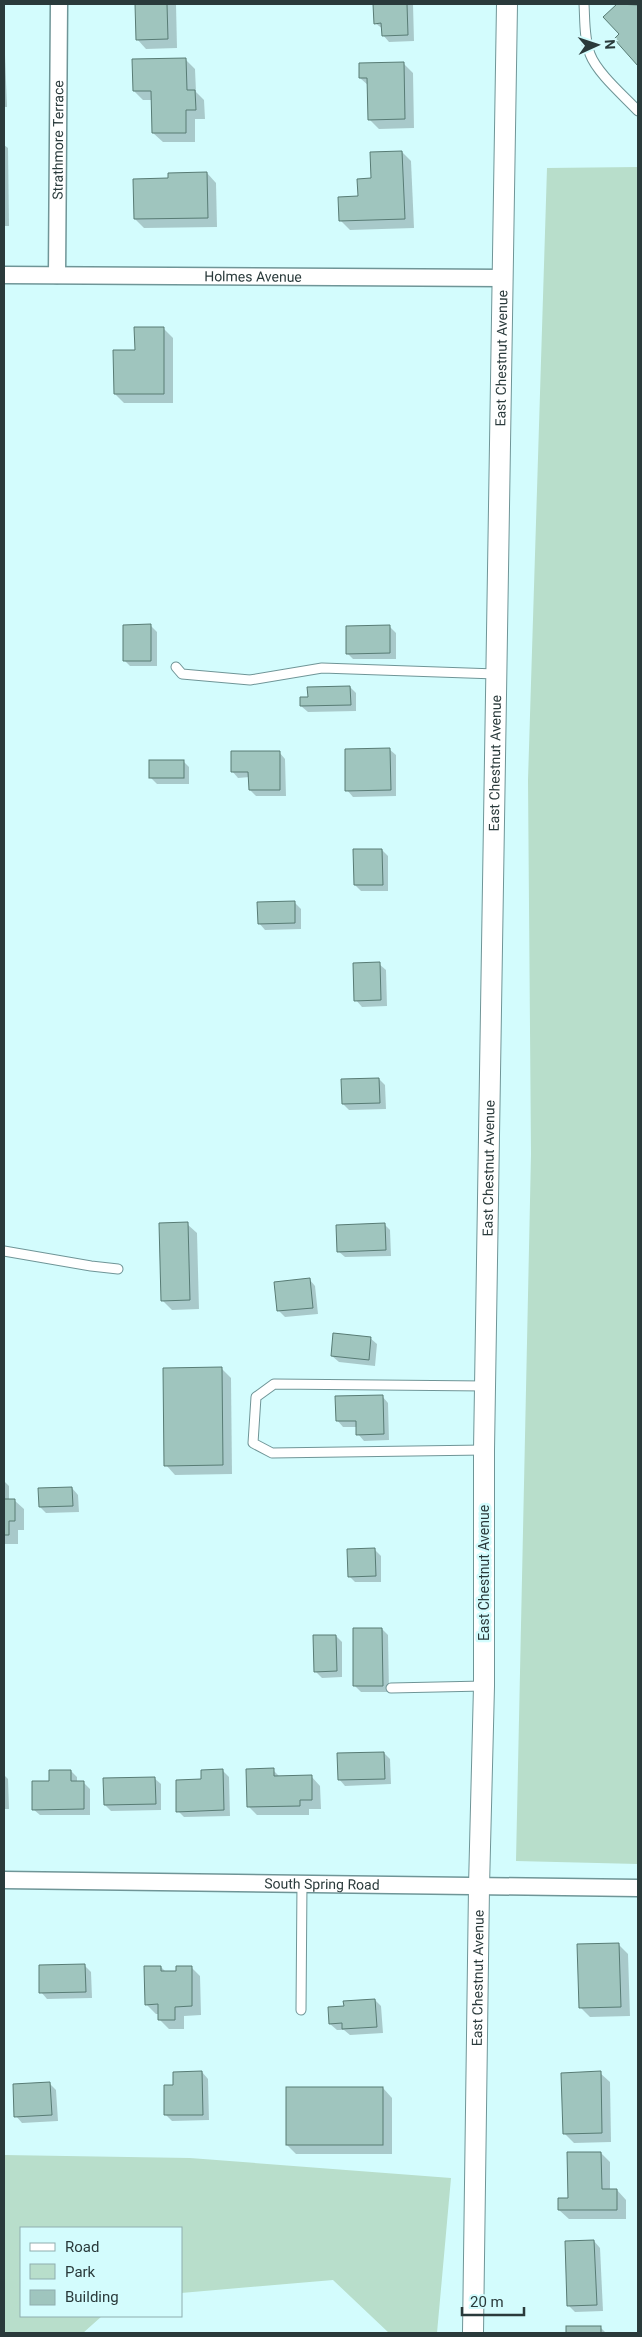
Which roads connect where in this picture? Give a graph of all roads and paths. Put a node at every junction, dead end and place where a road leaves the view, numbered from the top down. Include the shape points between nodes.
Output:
1 (59, 4) edge
2 (507, 4) edge
3 (584, 4) edge
4 (638, 111) edge
5 (4, 275) edge
6 (57, 275) junction
7 (503, 278) junction
8 (176, 667) dead end
9 (497, 674) junction
10 (4, 1251) edge
11 (118, 1269) dead end
12 (486, 1386) junction
13 (484, 1450) junction
14 (484, 1686) junction
15 (391, 1688) dead end
16 (4, 1880) edge
17 (302, 1883) junction
18 (479, 1887) junction
19 (638, 1888) edge
20 (301, 2010) dead end
21 (473, 2333) edge

1 - 6 street, Strathmore Terrace
2 - 7 street, East Chestnut Avenue
3 - 4 lane via 590,55
5 - 6 street, Holmes Avenue
6 - 7 street, Holmes Avenue
7 - 9 street, East Chestnut Avenue
8 - 9 lane via 182,674 250,680 322,668
9 - 12 street, East Chestnut Avenue
10 - 11 lane
12 - 13 street, East Chestnut Avenue
12 - 13 lane via 274,1384 256,1397 254,1443 272,1453
13 - 14 street, East Chestnut Avenue
14 - 15 lane
14 - 18 street, East Chestnut Avenue
16 - 17 street, South Spring Road
17 - 18 street, South Spring Road
17 - 20 lane
18 - 19 street, South Spring Road
18 - 21 street, East Chestnut Avenue

